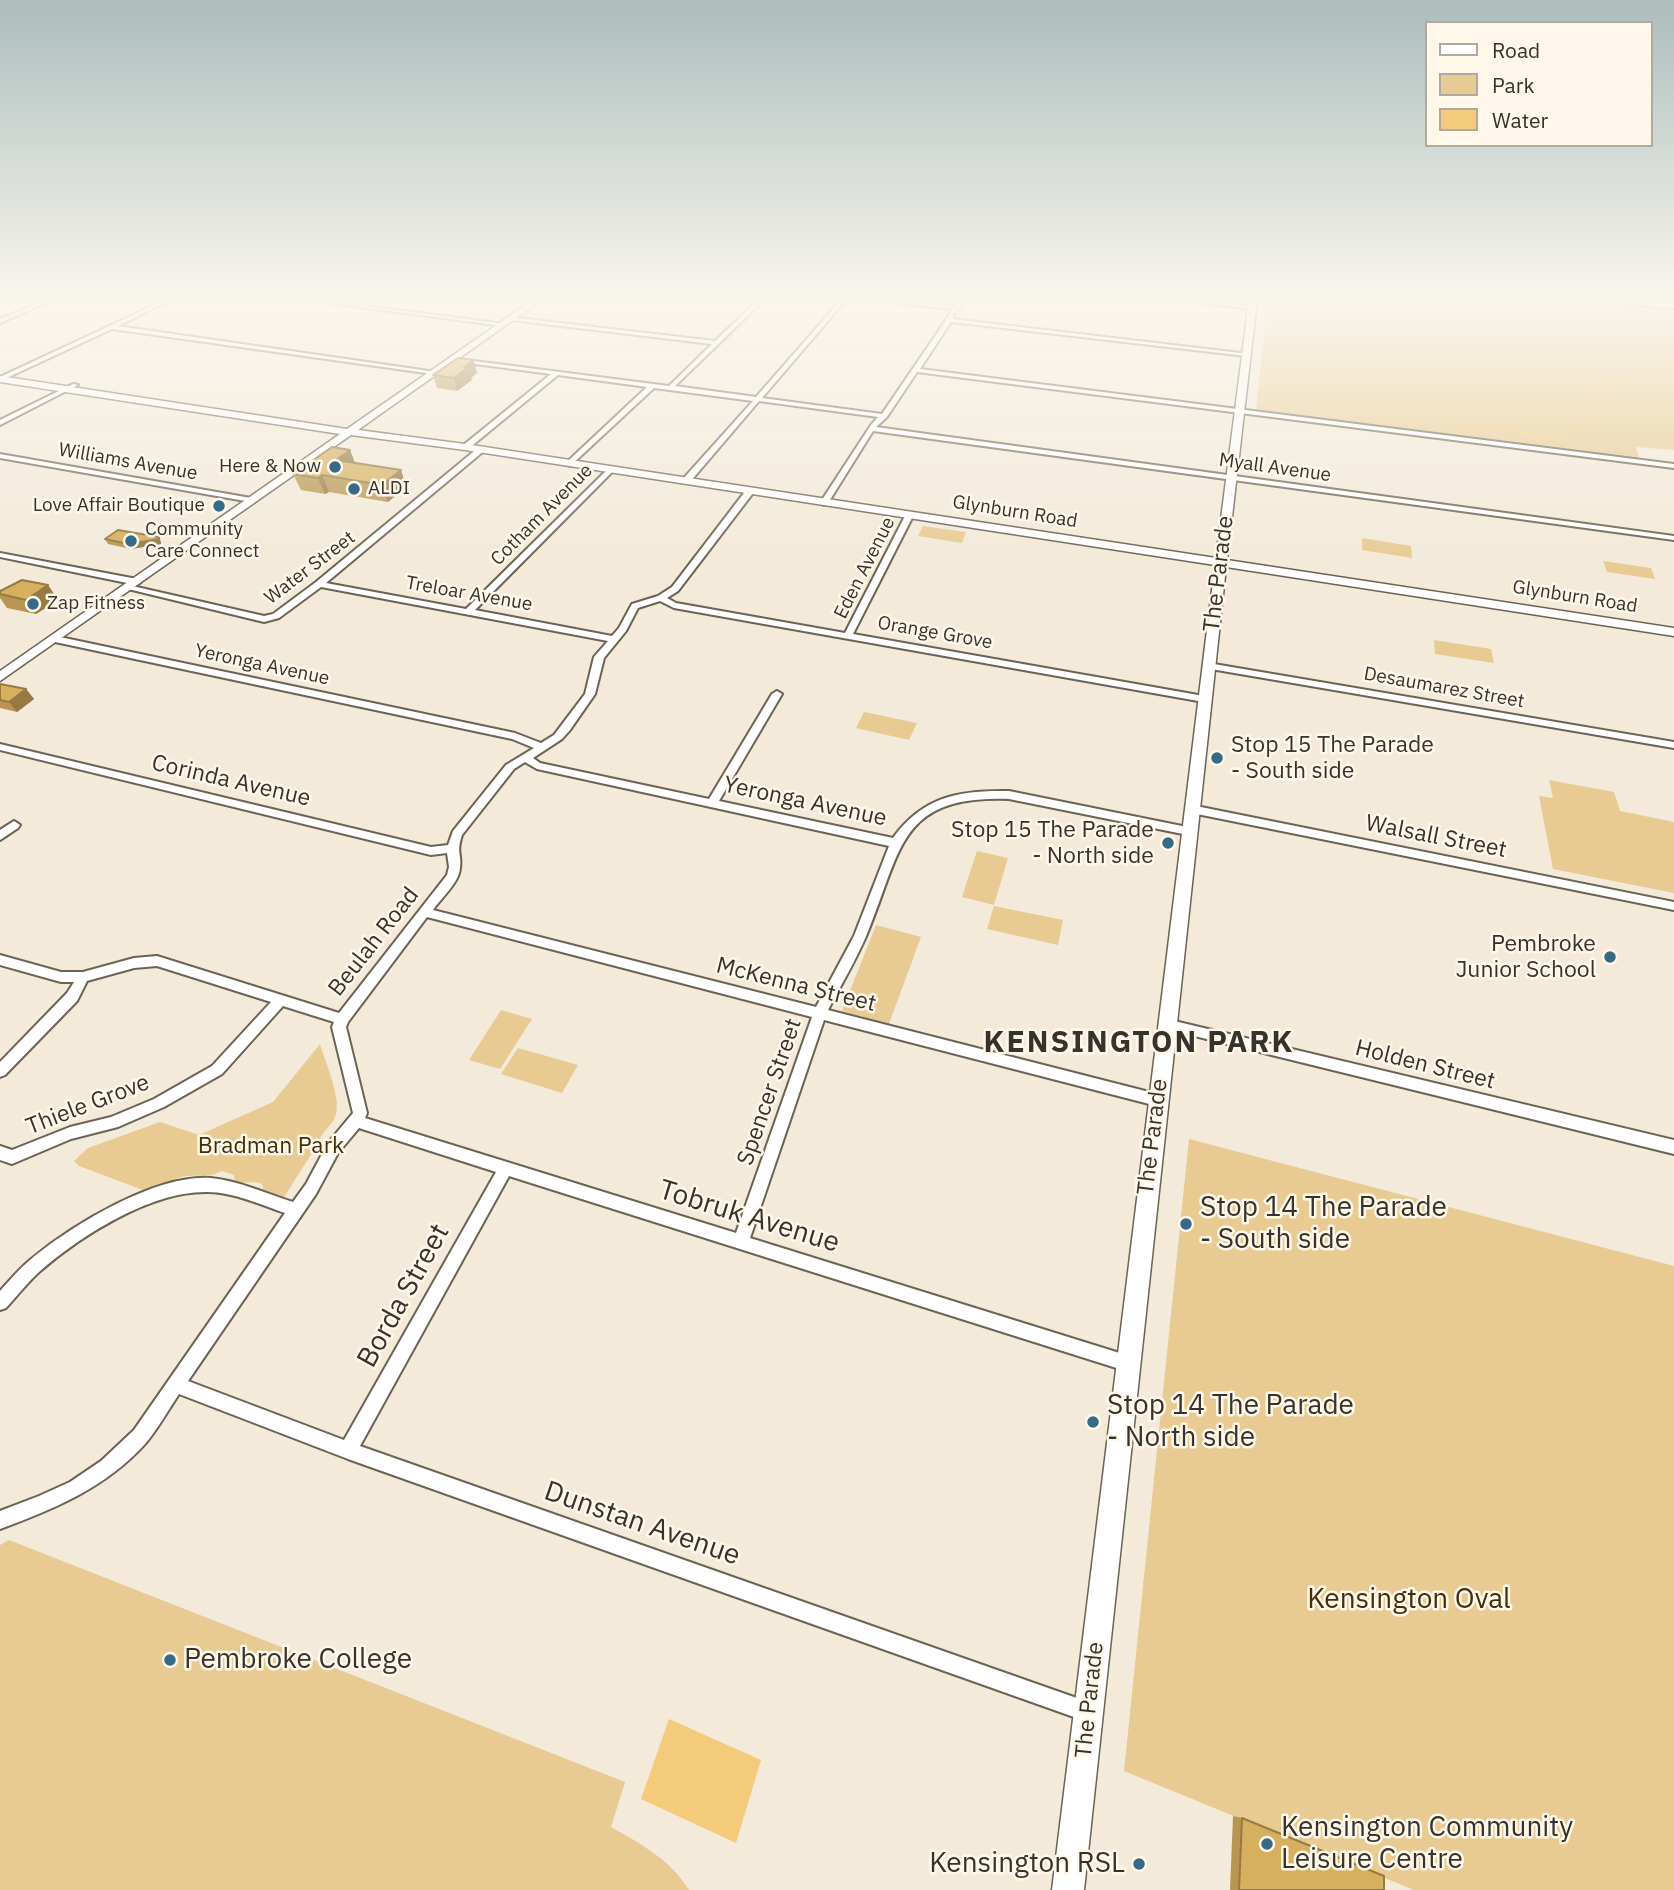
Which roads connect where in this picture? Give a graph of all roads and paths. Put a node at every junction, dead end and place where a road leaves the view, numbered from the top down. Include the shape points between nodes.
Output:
1 (68, 389) edge
2 (78, 389) edge
3 (408, 389) edge
4 (536, 389) edge
5 (649, 389) edge
6 (688, 389) edge
7 (766, 389) edge
8 (902, 389) edge
9 (1066, 389) edge
10 (1242, 389) edge
11 (758, 398) junction
12 (185, 405) junction
13 (1239, 411) junction
14 (373, 414) junction
15 (885, 416) junction
16 (0, 423) edge
17 (331, 425) junction
18 (320, 428) junction
19 (872, 429) junction
20 (349, 430) junction
21 (327, 446) junction
22 (465, 447) junction
23 (481, 450) junction
24 (0, 456) edge
25 (570, 464) junction
26 (1674, 466) edge
27 (609, 470) junction
28 (1231, 478) junction
29 (686, 481) junction
30 (750, 491) junction
31 (251, 500) junction
32 (824, 503) junction
33 (909, 516) junction
34 (1674, 538) edge
35 (0, 555) edge
36 (1220, 563) junction
37 (319, 584) junction
38 (132, 585) junction
39 (661, 598) junction
40 (468, 612) junction
41 (1674, 632) edge
42 (848, 635) junction
43 (55, 639) junction
44 (613, 639) junction
45 (1208, 666) junction
46 (0, 677) edge
47 (777, 694) dead end
48 (1204, 699) junction
49 (1674, 745) edge
50 (0, 747) edge
51 (541, 747) junction
52 (525, 757) junction
53 (712, 804) junction
54 (1191, 809) junction
55 (14, 825) dead end
56 (1188, 831) junction
57 (0, 836) edge
58 (896, 843) junction
59 (452, 848) junction
60 (1674, 906) edge
61 (424, 912) junction
62 (0, 960) edge
63 (83, 976) junction
64 (280, 1000) junction
65 (820, 1013) junction
66 (342, 1018) junction
67 (1166, 1024) junction
68 (0, 1070) edge
69 (1157, 1100) junction
70 (356, 1121) junction
71 (1674, 1147) edge
72 (0, 1153) edge
73 (506, 1168) junction
74 (297, 1210) junction
75 (741, 1242) junction
76 (0, 1302) edge
77 (1126, 1363) junction
78 (177, 1385) junction
79 (348, 1450) junction
80 (0, 1520) edge
81 (1089, 1713) junction
82 (1068, 1890) edge

1 - 16 street
2 - 12 main road, Glynburn Road
3 - 14 main road
4 - 22 street
5 - 25 street
6 - 11 street
7 - 11 street
8 - 15 street
9 - 13 street
10 - 13 main road, The Parade
11 - 15 street
11 - 29 street
12 - 17 main road, Glynburn Road
12 - 18 main road, Glynburn Road
13 - 26 street
13 - 28 main road, The Parade
14 - 17 main road
14 - 20 main road
15 - 19 street
17 - 20 main road, Glynburn Road
18 - 20 main road, Glynburn Road
18 - 21 main road via 329,438
19 - 28 street, Myall Avenue
19 - 32 street
20 - 21 main road
20 - 22 main road, Glynburn Road
21 - 31 main road
22 - 23 main road, Glynburn Road
23 - 25 main road, Glynburn Road
23 - 37 street, Water Street
24 - 31 street, Williams Avenue
25 - 27 main road, Glynburn Road
27 - 29 main road, Glynburn Road
27 - 40 street, Cotham Avenue
28 - 34 street, Myall Avenue
28 - 36 main road, The Parade
29 - 30 main road, Glynburn Road
30 - 32 main road, Glynburn Road
30 - 39 street, Beulah Road via 676,589
31 - 38 main road
32 - 33 main road, Glynburn Road
33 - 36 main road, Glynburn Road
33 - 42 street, Eden Avenue
35 - 38 street, Water Street
36 - 41 main road, Glynburn Road
36 - 45 main road, The Parade
37 - 38 street, Water Street via 264,620
37 - 40 street, Treloar Avenue
38 - 43 main road
39 - 42 street, Orange Grove via 674,605
39 - 44 street, Beulah Road via 635,606
40 - 44 street, Treloar Avenue
42 - 48 street, Orange Grove
43 - 46 main road
43 - 51 street, Yeronga Avenue via 515,736
44 - 51 street, Beulah Road via 597,661 590,694 558,737
45 - 48 main road, The Parade
45 - 49 street, Desaumarez Street
47 - 53 street
48 - 54 main road, The Parade
50 - 59 street, Corinda Avenue via 431,850
51 - 52 street, Beulah Road
52 - 53 street, Yeronga Avenue via 537,765
52 - 59 street, Beulah Road via 510,767 457,834
53 - 58 street, Yeronga Avenue
54 - 56 main road, The Parade
54 - 60 street, Walsall Street
55 - 57 street
56 - 58 street, Yeronga Avenue via 981,793 954,796 933,806 903,831
56 - 67 main road, The Parade
58 - 65 street, Spencer Street via 860,936
59 - 61 street, Beulah Road via 452,876
61 - 65 street, McKenna Street
61 - 66 street, Beulah Road
62 - 63 street via 61,977
63 - 64 street via 157,961
63 - 68 street via 72,998
64 - 66 street
64 - 72 street, Thiele Grove via 218,1070 171,1097 113,1124 70,1133 12,1157
65 - 69 street, McKenna Street
65 - 75 street, Spencer Street
66 - 70 street, Beulah Road via 339,1035 359,1113
67 - 69 main road, The Parade
67 - 71 street, Holden Street
69 - 77 main road, The Parade
70 - 73 street, Tobruk Avenue
70 - 74 street via 333,1147
73 - 75 street, Tobruk Avenue
73 - 79 street, Borda Street
74 - 76 street via 211,1185 150,1196 34,1267
74 - 78 street
75 - 77 street, Tobruk Avenue
77 - 81 main road, The Parade
78 - 79 street, Dunstan Avenue
78 - 80 street via 140,1436 89,1483
79 - 81 street, Dunstan Avenue
81 - 82 main road, The Parade

